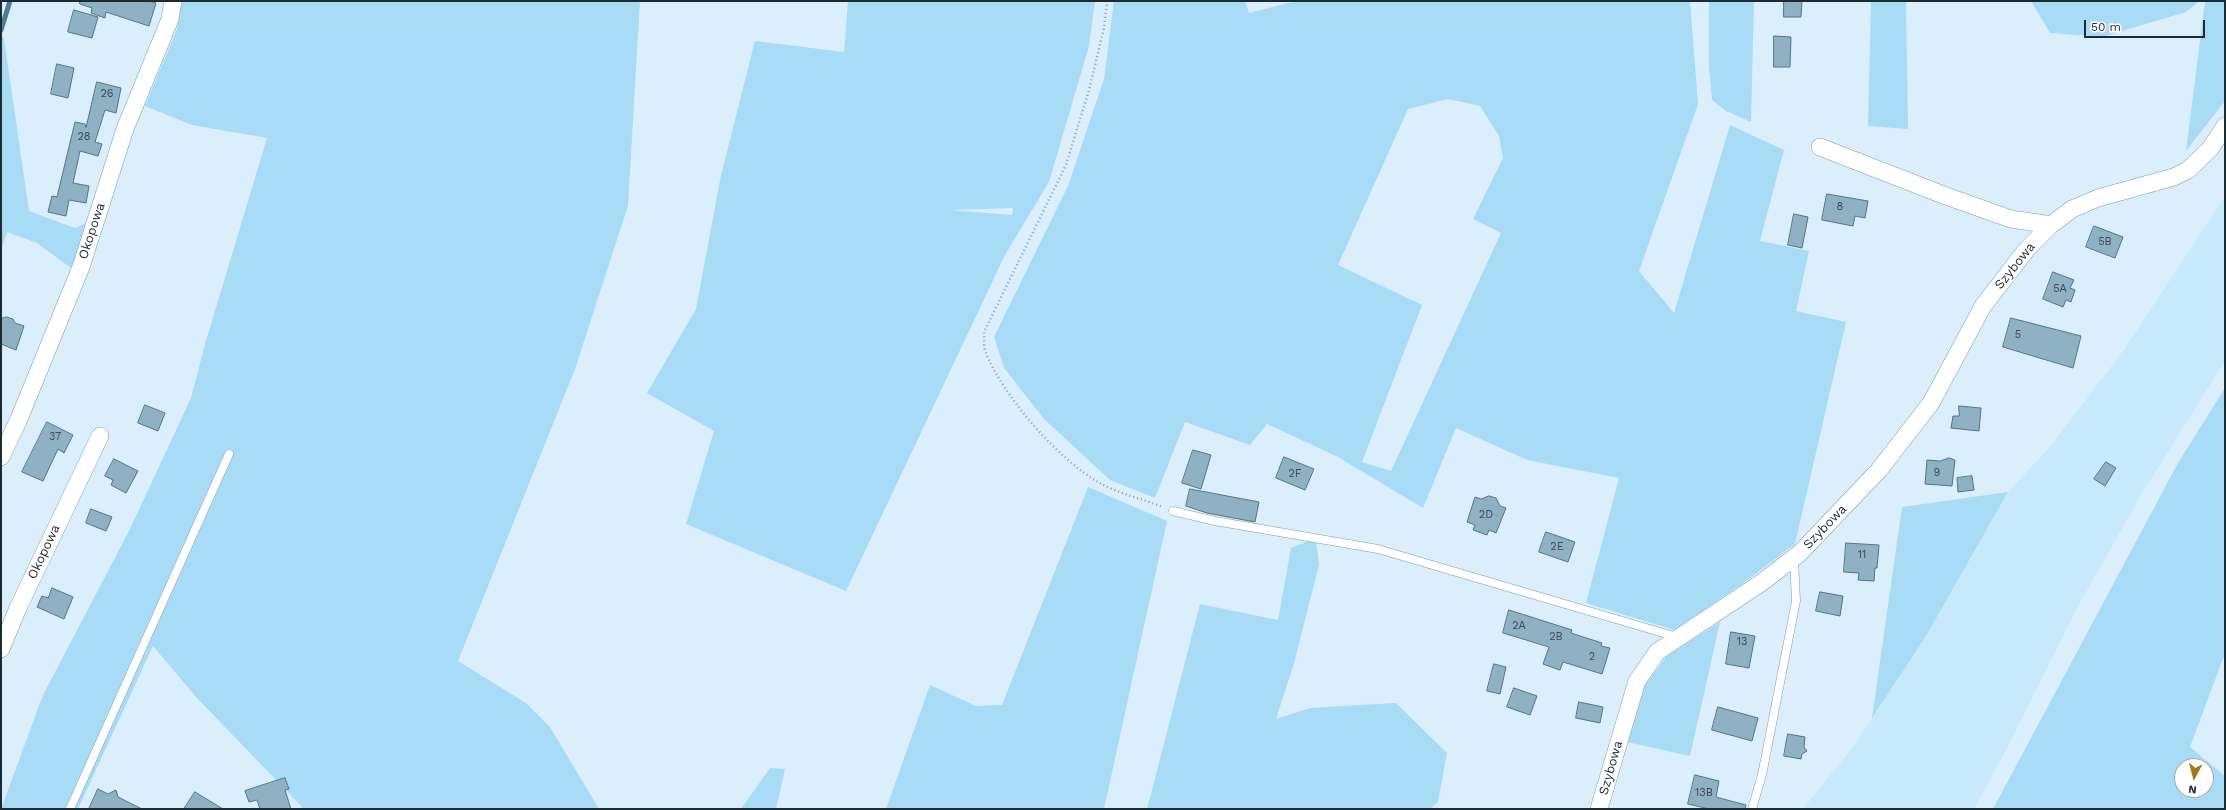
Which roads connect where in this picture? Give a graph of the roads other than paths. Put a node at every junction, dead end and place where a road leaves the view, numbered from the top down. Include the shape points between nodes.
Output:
1 (173, 1) edge
2 (2225, 126) edge
3 (1820, 147) dead end
4 (2051, 225) junction
5 (100, 436) dead end
6 (229, 454) dead end
7 (1, 457) edge
8 (1173, 511) road end
9 (1794, 557) junction
10 (1677, 637) junction
11 (1, 648) edge
12 (70, 809) edge
13 (1599, 809) edge
14 (1752, 809) edge

1 - 7 street, Okopowa via 170,19 125,129 81,267
2 - 4 street, Szybowa via 2210,149 2188,170 2174,177 2098,198 2072,209
3 - 4 street, Szybowa via 2011,219
4 - 9 street, Szybowa via 2027,249 1983,306 1930,403 1898,446 1879,470
5 - 11 street, Okopowa
6 - 12 lane
8 - 10 lane via 1215,522 1378,549
9 - 10 street, Szybowa via 1761,583
9 - 14 lane via 1796,601 1762,775
10 - 13 street, Szybowa via 1657,652 1637,681

